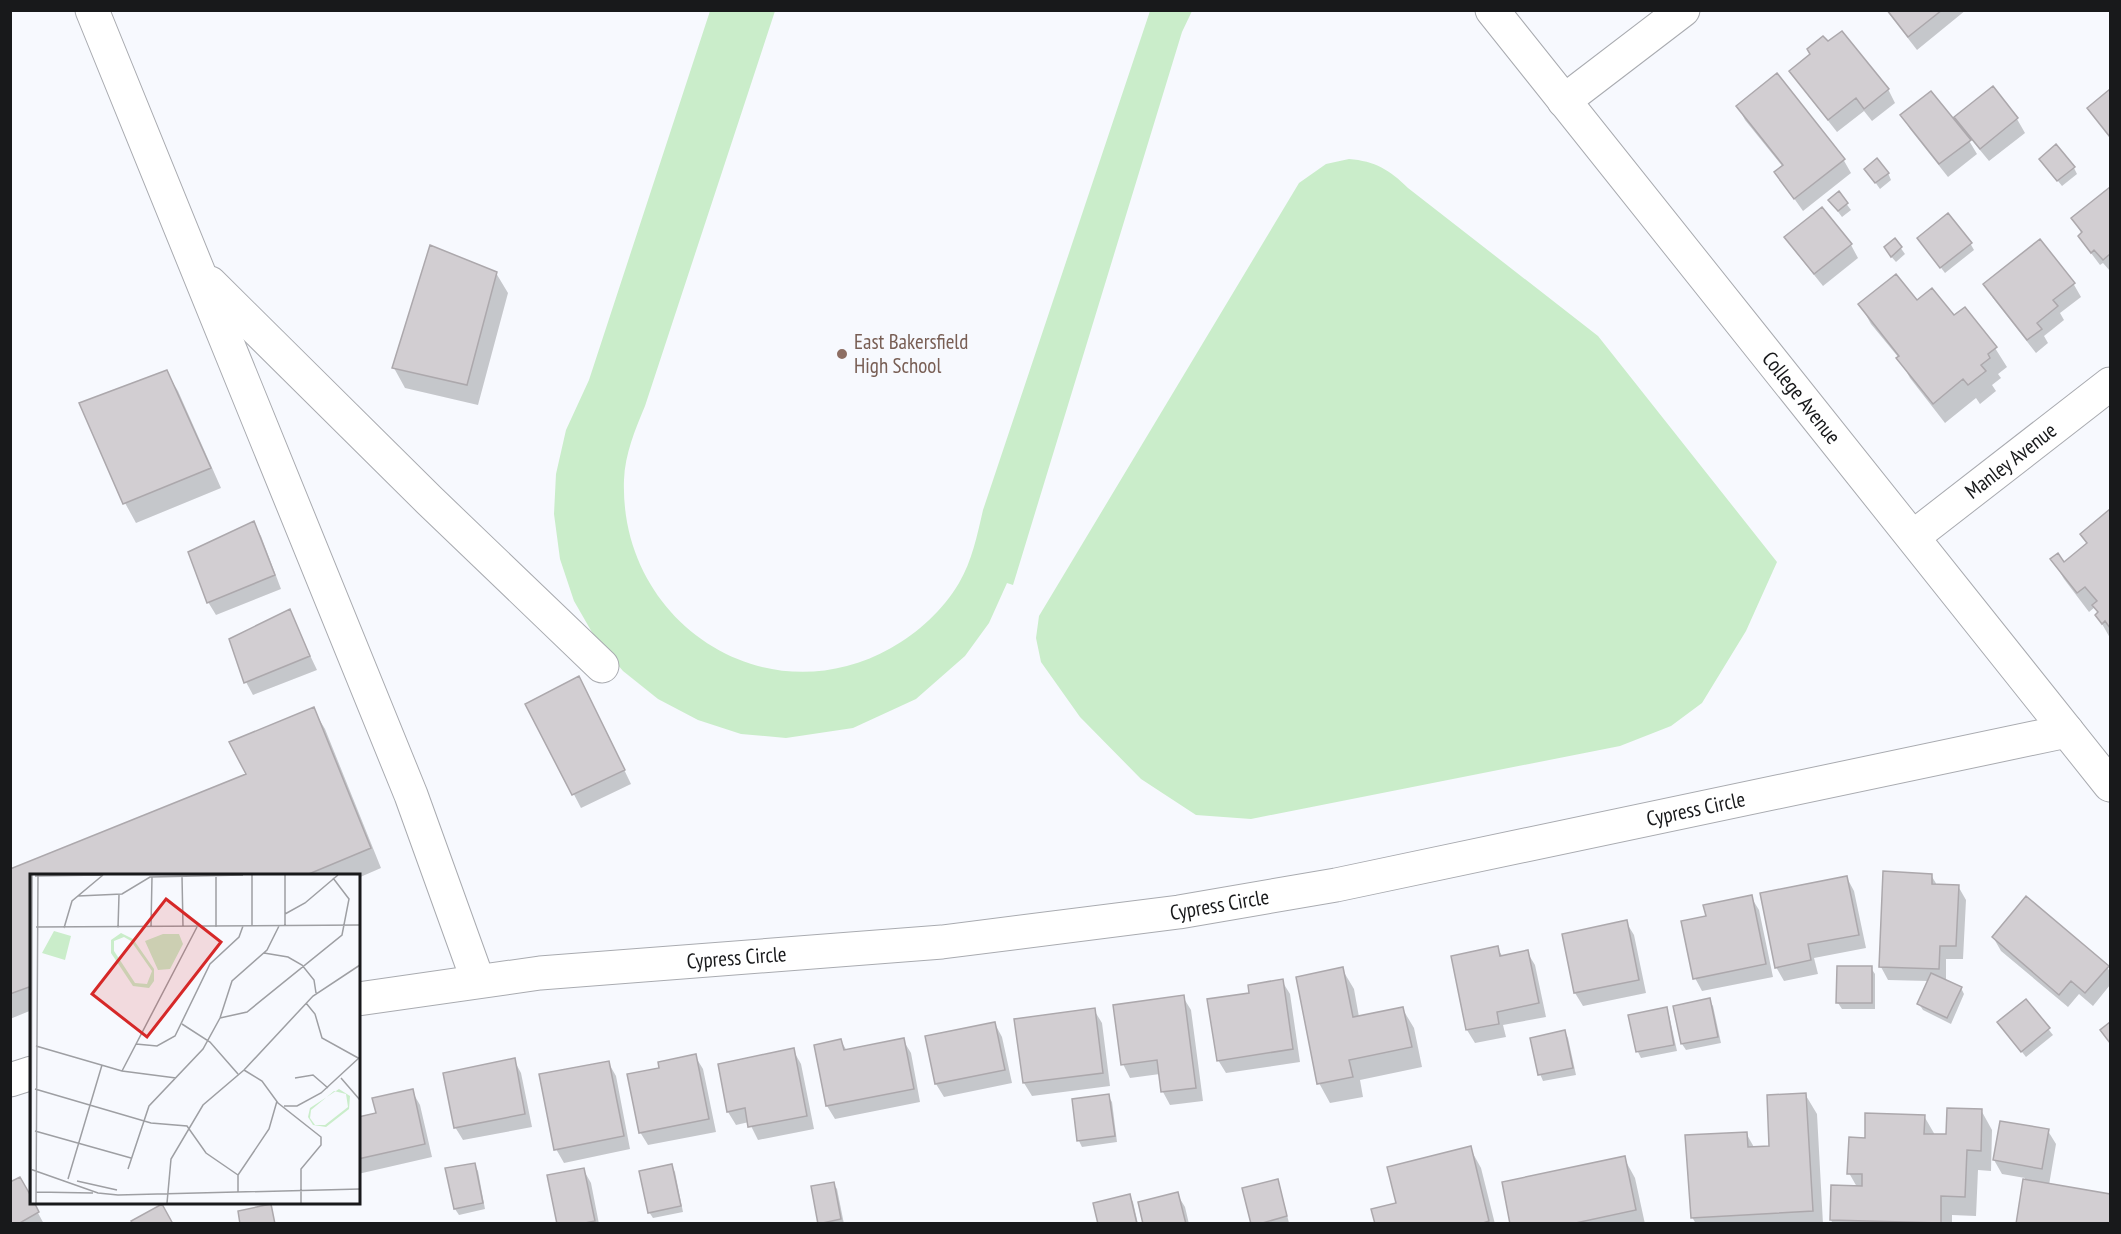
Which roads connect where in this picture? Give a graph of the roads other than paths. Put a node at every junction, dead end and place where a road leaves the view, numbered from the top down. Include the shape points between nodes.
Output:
1 (92, 10) edge
2 (1492, 10) edge
3 (1683, 10) edge
4 (1564, 101) junction
5 (200, 274) junction
6 (2110, 384) edge
7 (1913, 537) junction
8 (602, 666) dead end
9 (2067, 731) junction
10 (2110, 785) edge
11 (478, 981) junction
12 (360, 999) edge
13 (30, 1075) edge
14 (10, 1080) edge

1 - 5 street
2 - 4 street, College Avenue
3 - 4 street
4 - 7 street, College Avenue
5 - 8 street
5 - 11 street via 411,795
6 - 7 street, Manley Avenue
7 - 9 street, College Avenue
9 - 10 street, College Avenue
9 - 11 street, Cypress Circle via 1336,885 1179,912 942,942
11 - 12 street, Cypress Circle
13 - 14 street

